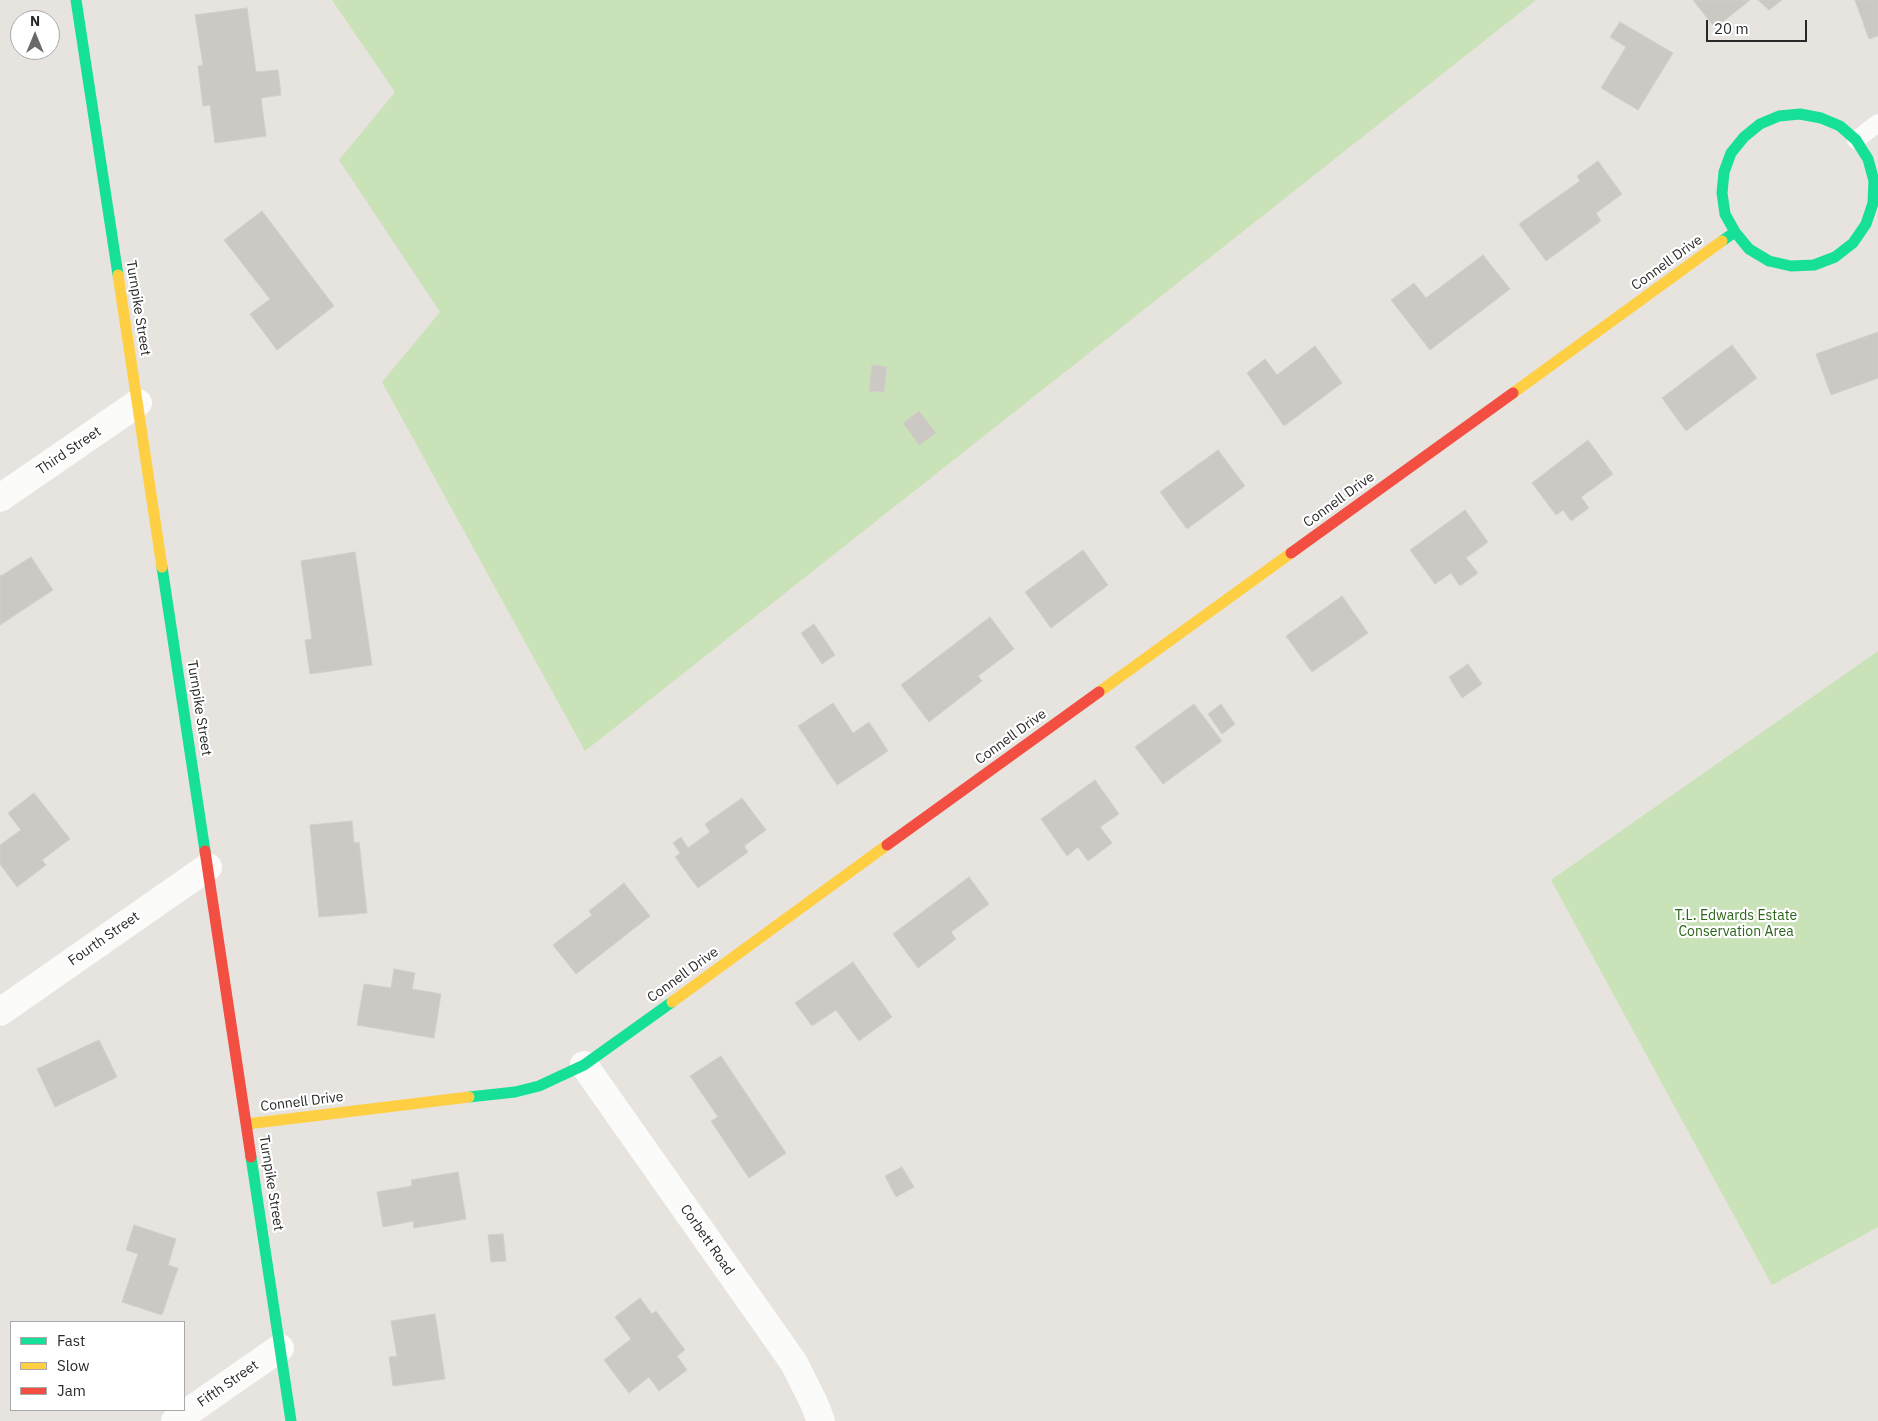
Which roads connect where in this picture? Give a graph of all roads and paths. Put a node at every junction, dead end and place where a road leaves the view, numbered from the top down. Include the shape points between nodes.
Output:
1 (76, 0) edge
2 (1878, 123) edge
3 (1856, 140) junction
4 (1734, 232) junction
5 (138, 403) junction
6 (0, 498) edge
7 (208, 867) junction
8 (0, 1012) edge
9 (584, 1065) junction
10 (247, 1124) junction
11 (280, 1348) junction
12 (175, 1421) edge
13 (291, 1421) edge
14 (821, 1421) edge

1 - 5 street, Turnpike Street
2 - 3 lane
3 - 4 street via 1840,126 1800,114 1780,116 1760,124 1731,154 1724,172 1725,214
3 - 4 street via 1868,159 1874,181 1873,203 1866,224 1853,243 1835,257 1814,265 1791,266 1769,261 1750,249
4 - 9 street, Connell Drive
5 - 6 street, Third Street
5 - 7 street, Turnpike Street
7 - 8 street, Fourth Street
7 - 10 street, Turnpike Street
9 - 10 street, Connell Drive via 539,1086 515,1092
9 - 14 street, Corbett Road via 794,1363
10 - 11 street, Turnpike Street
11 - 12 street, Fifth Street
11 - 13 street, Turnpike Street

